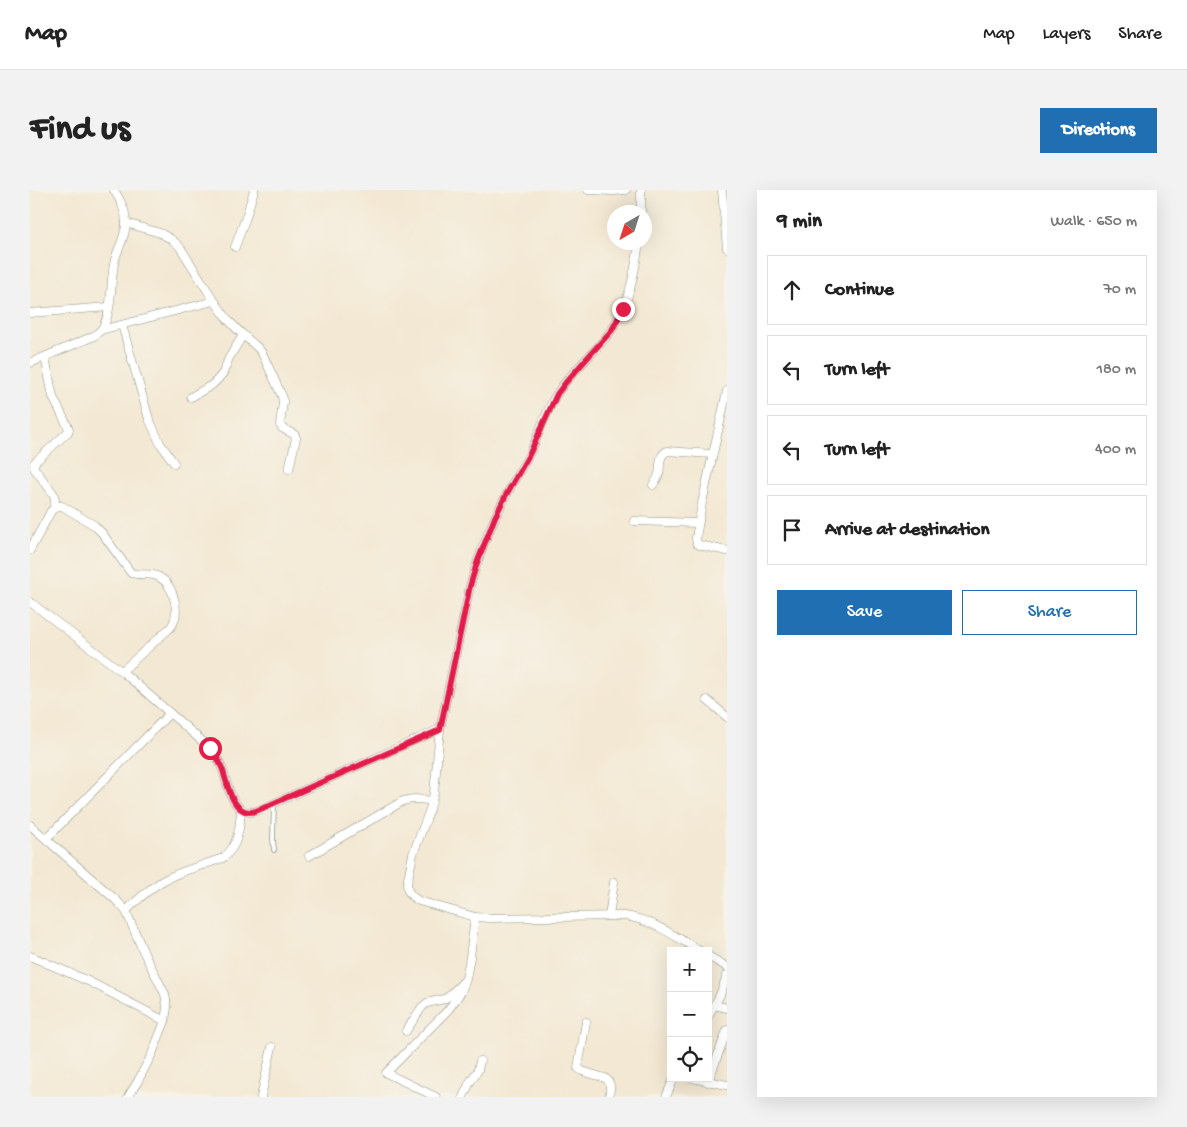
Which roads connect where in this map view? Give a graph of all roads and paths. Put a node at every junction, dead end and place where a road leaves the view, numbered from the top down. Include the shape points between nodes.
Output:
1 (114, 190) edge
2 (254, 190) edge
3 (588, 190) edge
4 (626, 190) edge
5 (641, 190) edge
6 (722, 190) edge
7 (641, 205) edge
8 (126, 223) junction
9 (235, 247) dead end
10 (727, 248) edge
11 (638, 250) edge
12 (214, 301) junction
13 (109, 307) junction
14 (30, 313) edge
15 (122, 325) junction
16 (101, 330) junction
17 (243, 335) junction
18 (45, 357) junction
19 (30, 363) edge
20 (727, 391) edge
21 (192, 397) dead end
22 (712, 454) junction
23 (174, 464) dead end
24 (289, 468) dead end
25 (653, 484) dead end
26 (54, 508) junction
27 (634, 521) dead end
28 (698, 523) junction
29 (30, 550) edge
30 (727, 551) edge
31 (30, 602) edge
32 (122, 671) junction
33 (707, 700) dead end
34 (170, 713) junction
35 (727, 717) edge
36 (440, 730) junction
37 (432, 801) junction
38 (274, 803) junction
39 (241, 810) junction
40 (30, 825) edge
41 (46, 839) junction
42 (274, 850) dead end
43 (309, 856) dead end
44 (614, 882) dead end
45 (126, 911) junction
46 (609, 916) junction
47 (474, 917) junction
48 (693, 947) edge
49 (30, 956) edge
50 (712, 958) edge
51 (727, 967) edge
52 (727, 975) edge
53 (465, 980) junction
54 (714, 1005) junction
55 (727, 1008) edge
56 (712, 1009) edge
57 (165, 1020) junction
58 (586, 1022) dead end
59 (727, 1030) edge
60 (406, 1031) dead end
61 (272, 1047) dead end
62 (480, 1061) dead end
63 (712, 1071) edge
64 (672, 1082) edge
65 (708, 1082) edge
66 (727, 1086) edge
67 (128, 1097) edge
68 (261, 1097) edge
69 (436, 1097) edge
70 (463, 1097) edge
71 (609, 1097) edge
72 (666, 1097) edge

1 - 8 street via 123,206
2 - 9 street
3 - 4 street
5 - 7 street
6 - 10 street
8 - 12 street via 171,239 180,247
8 - 13 street via 114,267
11 - 36 street via 632,282 616,323 557,394 485,541 470,586
12 - 15 street
12 - 17 street
13 - 14 street
13 - 16 street
15 - 16 street
15 - 23 street via 149,419
16 - 18 street
17 - 21 street via 228,358 223,373 212,385
17 - 24 street via 262,353 282,396 280,425 296,438
18 - 19 street
18 - 26 street via 53,397 69,429 34,463 34,468 54,496
20 - 22 street
22 - 25 street via 664,452
22 - 28 street
26 - 29 street
26 - 32 street via 62,506 94,525 128,571 159,577 173,596 175,623
27 - 28 street
28 - 30 street via 697,544
31 - 32 street
32 - 34 street
33 - 35 street
34 - 39 street via 217,757 230,795
34 - 41 street
36 - 37 street
36 - 38 street
37 - 43 street via 418,798 403,801
37 - 47 street via 413,854 408,891 419,901
38 - 39 street via 256,811
38 - 42 lane
39 - 45 street via 238,836 228,854 167,879
40 - 41 street
41 - 45 street
44 - 46 street
45 - 57 street via 165,994 168,1007
46 - 47 street
46 - 48 street via 649,922
47 - 53 street
49 - 57 street
50 - 51 street
52 - 54 street
53 - 60 street via 448,997 422,1007
53 - 69 street via 456,1001 386,1073
54 - 55 street
54 - 56 street
57 - 67 street via 152,1054
58 - 71 street via 578,1068 608,1080
59 - 63 street
61 - 68 street
62 - 70 street
64 - 72 street
65 - 66 street

